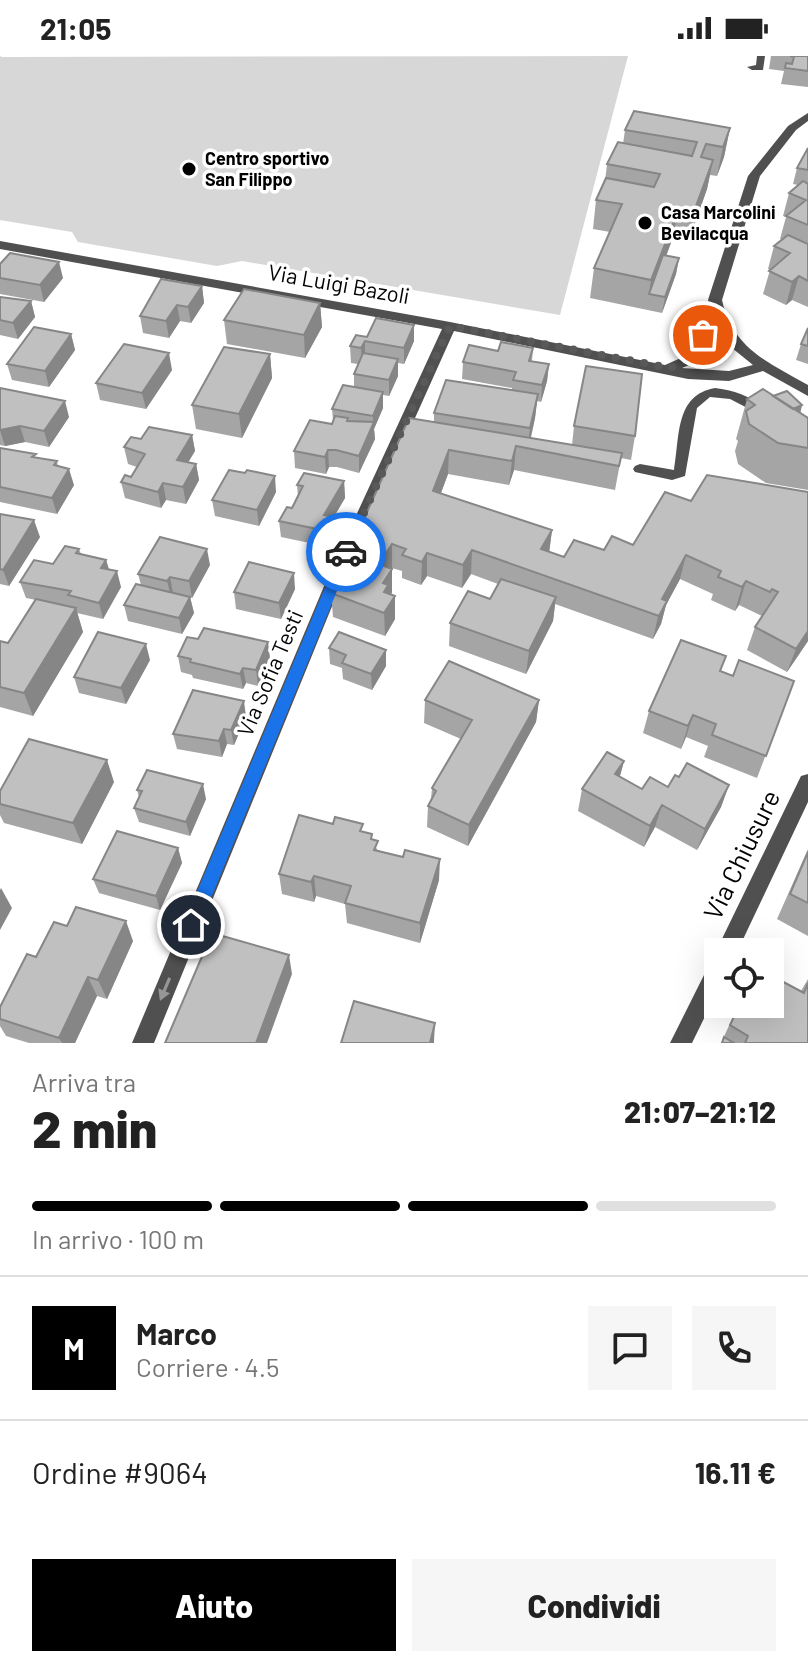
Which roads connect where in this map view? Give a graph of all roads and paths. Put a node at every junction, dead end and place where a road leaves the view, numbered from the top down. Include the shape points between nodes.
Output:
1 (761, 56) edge
2 (752, 67) dead end
3 (808, 116) edge
4 (0, 245) edge
5 (450, 326) junction
6 (722, 327) junction
7 (764, 366) junction
8 (670, 368) junction
9 (716, 377) junction
10 (808, 391) edge
11 (720, 392) junction
12 (768, 417) edge
13 (640, 469) dead end
14 (808, 782) edge
15 (733, 938) edge
16 (704, 996) edge
17 (143, 1043) edge
18 (681, 1043) edge

1 - 2 lane via 760,68
3 - 6 street via 754,176 716,292
4 - 5 street, Via Luigi Bazoli
5 - 8 street, Via Luigi Bazoli
5 -> 17 street, Via Sofia Testi via 338,572
6 - 7 street via 734,344
6 - 8 street via 699,337 689,360
7 - 9 street, Via Luigi Bazoli
7 - 10 street
8 - 9 street, Via Luigi Bazoli
9 - 11 lane
11 - 12 lane via 743,398
11 - 13 lane via 693,403 680,473
14 - 15 street, Via Chiusure
16 - 18 street

